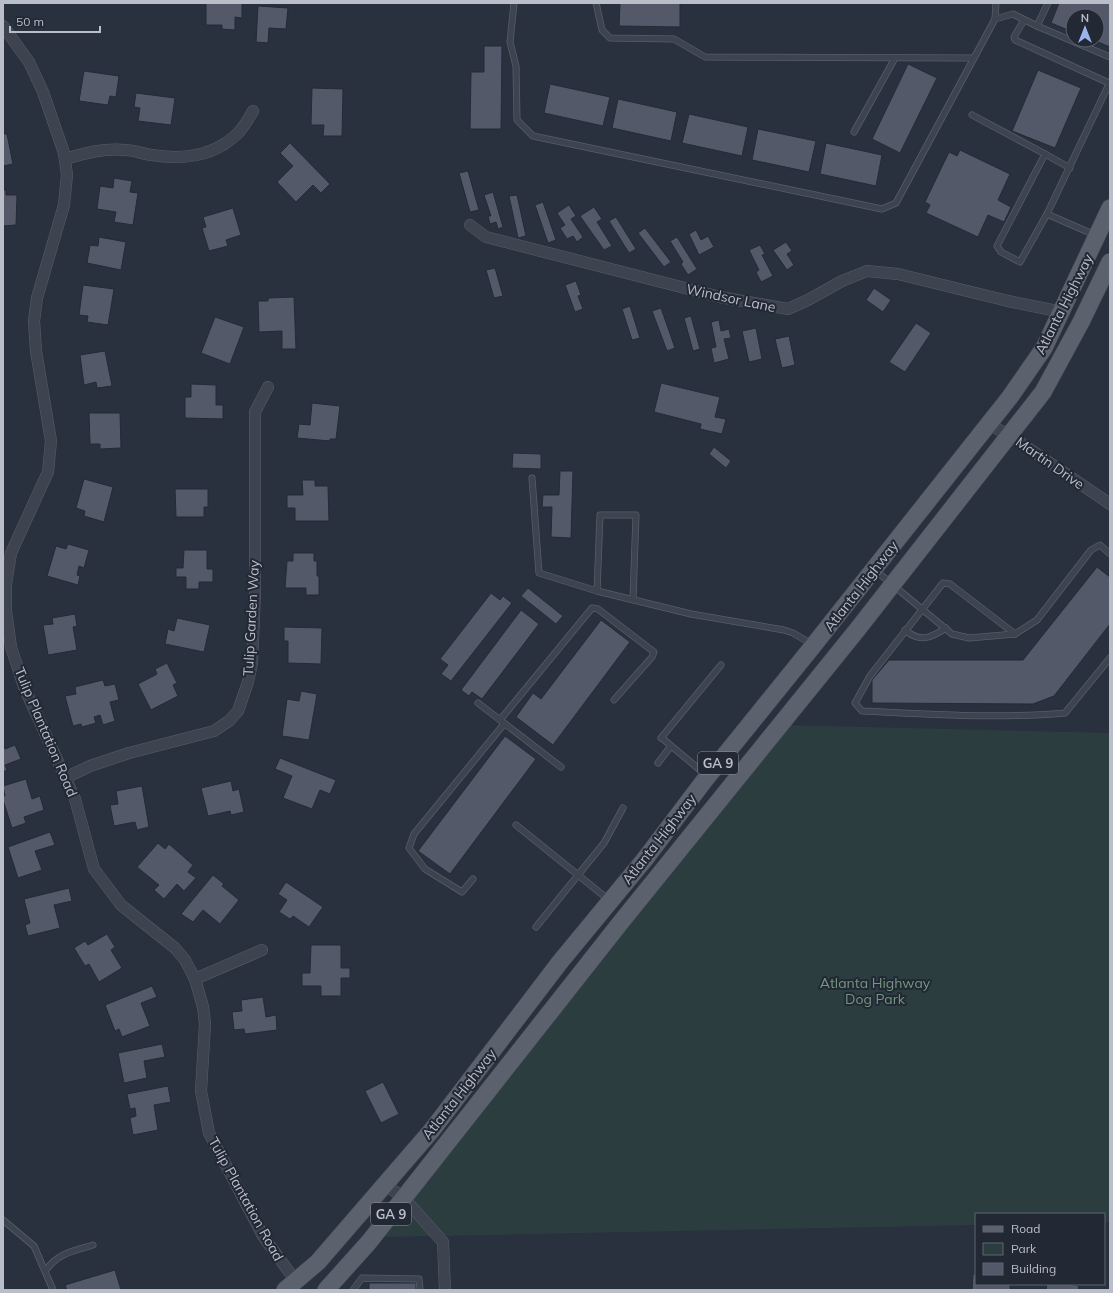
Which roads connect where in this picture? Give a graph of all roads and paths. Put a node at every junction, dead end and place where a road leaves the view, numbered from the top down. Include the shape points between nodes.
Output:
1 (514, 3) edge
2 (596, 3) edge
3 (996, 3) edge
4 (1048, 3) edge
5 (995, 19) junction
6 (1024, 20) junction
7 (3, 26) edge
8 (1037, 26) junction
9 (1110, 57) edge
10 (895, 58) junction
11 (974, 58) junction
12 (1110, 82) edge
13 (253, 111) dead end
14 (972, 115) dead end
15 (854, 132) dead end
16 (1045, 154) junction
17 (65, 159) junction
18 (1070, 168) junction
19 (1110, 208) edge
20 (1047, 214) junction
21 (470, 225) dead end
22 (1097, 236) junction
23 (1110, 262) edge
24 (1062, 312) junction
25 (268, 386) dead end
26 (988, 424) junction
27 (1009, 435) junction
28 (532, 478) dead end
29 (1110, 504) edge
30 (1110, 554) edge
31 (874, 570) junction
32 (892, 585) junction
33 (597, 591) junction
34 (633, 599) junction
35 (922, 608) junction
36 (946, 628) junction
37 (905, 630) junction
38 (1015, 634) junction
39 (814, 646) junction
40 (1110, 658) edge
41 (721, 665) dead end
42 (614, 700) dead end
43 (478, 703) dead end
44 (502, 722) junction
45 (671, 746) junction
46 (658, 763) dead end
47 (561, 767) dead end
48 (707, 776) junction
49 (65, 778) junction
50 (623, 808) dead end
51 (516, 825) dead end
52 (579, 876) junction
53 (473, 879) dead end
54 (610, 901) junction
55 (536, 927) dead end
56 (262, 950) dead end
57 (196, 979) junction
58 (386, 1184) junction
59 (403, 1197) junction
60 (3, 1220) edge
61 (93, 1245) dead end
62 (46, 1270) junction
63 (290, 1285) edge
64 (53, 1290) edge
65 (326, 1290) edge
66 (353, 1290) edge
67 (420, 1290) edge
68 (445, 1290) edge

1 - 11 lane via 510,42 516,66 517,120 533,136 882,209 896,203
2 - 10 lane via 602,30 610,38 674,39 705,57
3 - 5 lane
4 - 8 lane
5 - 6 lane via 1013,14
5 - 11 lane
6 - 8 lane
6 - 12 lane via 1014,37 1016,40
7 - 17 street, Tulip Plantation Road via 29,62 43,92
8 - 9 lane
10 - 11 lane
10 - 15 lane
12 - 18 lane
13 - 17 street via 239,132 223,146 200,155 176,157 126,150 92,151
14 - 16 lane
16 - 18 lane
16 - 20 lane via 998,246 1001,252 1020,262
17 - 49 street, Tulip Plantation Road via 67,175 64,205 37,298 34,321 36,351 51,441 48,472 11,553 6,584 6,611 11,647 24,687
18 - 20 lane
19 - 22 main road, Atlanta Highway / GA 9
20 - 22 lane
21 - 24 street, Windsor Lane via 486,238 720,298 788,309 867,271 898,274 1008,302
22 - 24 main road, Atlanta Highway / GA 9
23 - 27 main road, Atlanta Highway / GA 9 via 1043,392
24 - 26 main road, Atlanta Highway / GA 9 via 1044,348
25 - 49 street, Tulip Garden Way via 255,412 255,592 252,663 238,711 214,731 129,753 90,766
26 - 27 street, Martin Drive
26 - 31 main road, Atlanta Highway / GA 9
27 - 29 street, Martin Drive
27 - 32 main road, Atlanta Highway / GA 9
28 - 33 lane via 539,573
30 - 38 lane via 1100,545 1090,550 1037,620
31 - 32 lane
31 - 39 main road, Atlanta Highway / GA 9
32 - 35 lane
32 - 59 main road, Atlanta Highway / GA 9
33 - 34 lane
33 - 34 lane via 600,515 636,515
34 - 39 lane via 691,614 784,630 794,633
35 - 36 lane
35 - 37 lane
35 - 38 lane via 943,583 946,583
36 - 37 lane via 932,637 913,636
36 - 38 lane via 952,634 968,638
37 - 40 lane via 870,676 855,703 862,712 1040,716 1065,714
39 - 48 main road, Atlanta Highway / GA 9
41 - 45 lane via 662,738
42 - 44 lane via 654,652 598,609 592,608
43 - 44 lane
44 - 47 lane
44 - 53 lane via 414,834 409,848 425,869 462,892
45 - 46 lane
45 - 48 lane
48 - 54 main road, Atlanta Highway / GA 9
49 - 57 street, Tulip Plantation Road via 75,799 94,869 121,905 175,948
50 - 52 lane via 604,843
51 - 52 lane
52 - 54 lane
52 - 55 lane
54 - 58 main road, Atlanta Highway / GA 9 via 560,962 432,1130
56 - 57 street
57 - 63 street, Tulip Plantation Road via 205,1024 201,1091 210,1133
58 - 59 street
58 - 63 main road, Atlanta Highway / GA 9 via 318,1262
59 - 65 main road, Atlanta Highway / GA 9 via 369,1242
59 - 68 street via 443,1242
60 - 62 lane via 34,1246
61 - 62 lane via 63,1254 51,1262
62 - 64 lane
66 - 67 lane via 362,1278 419,1279

